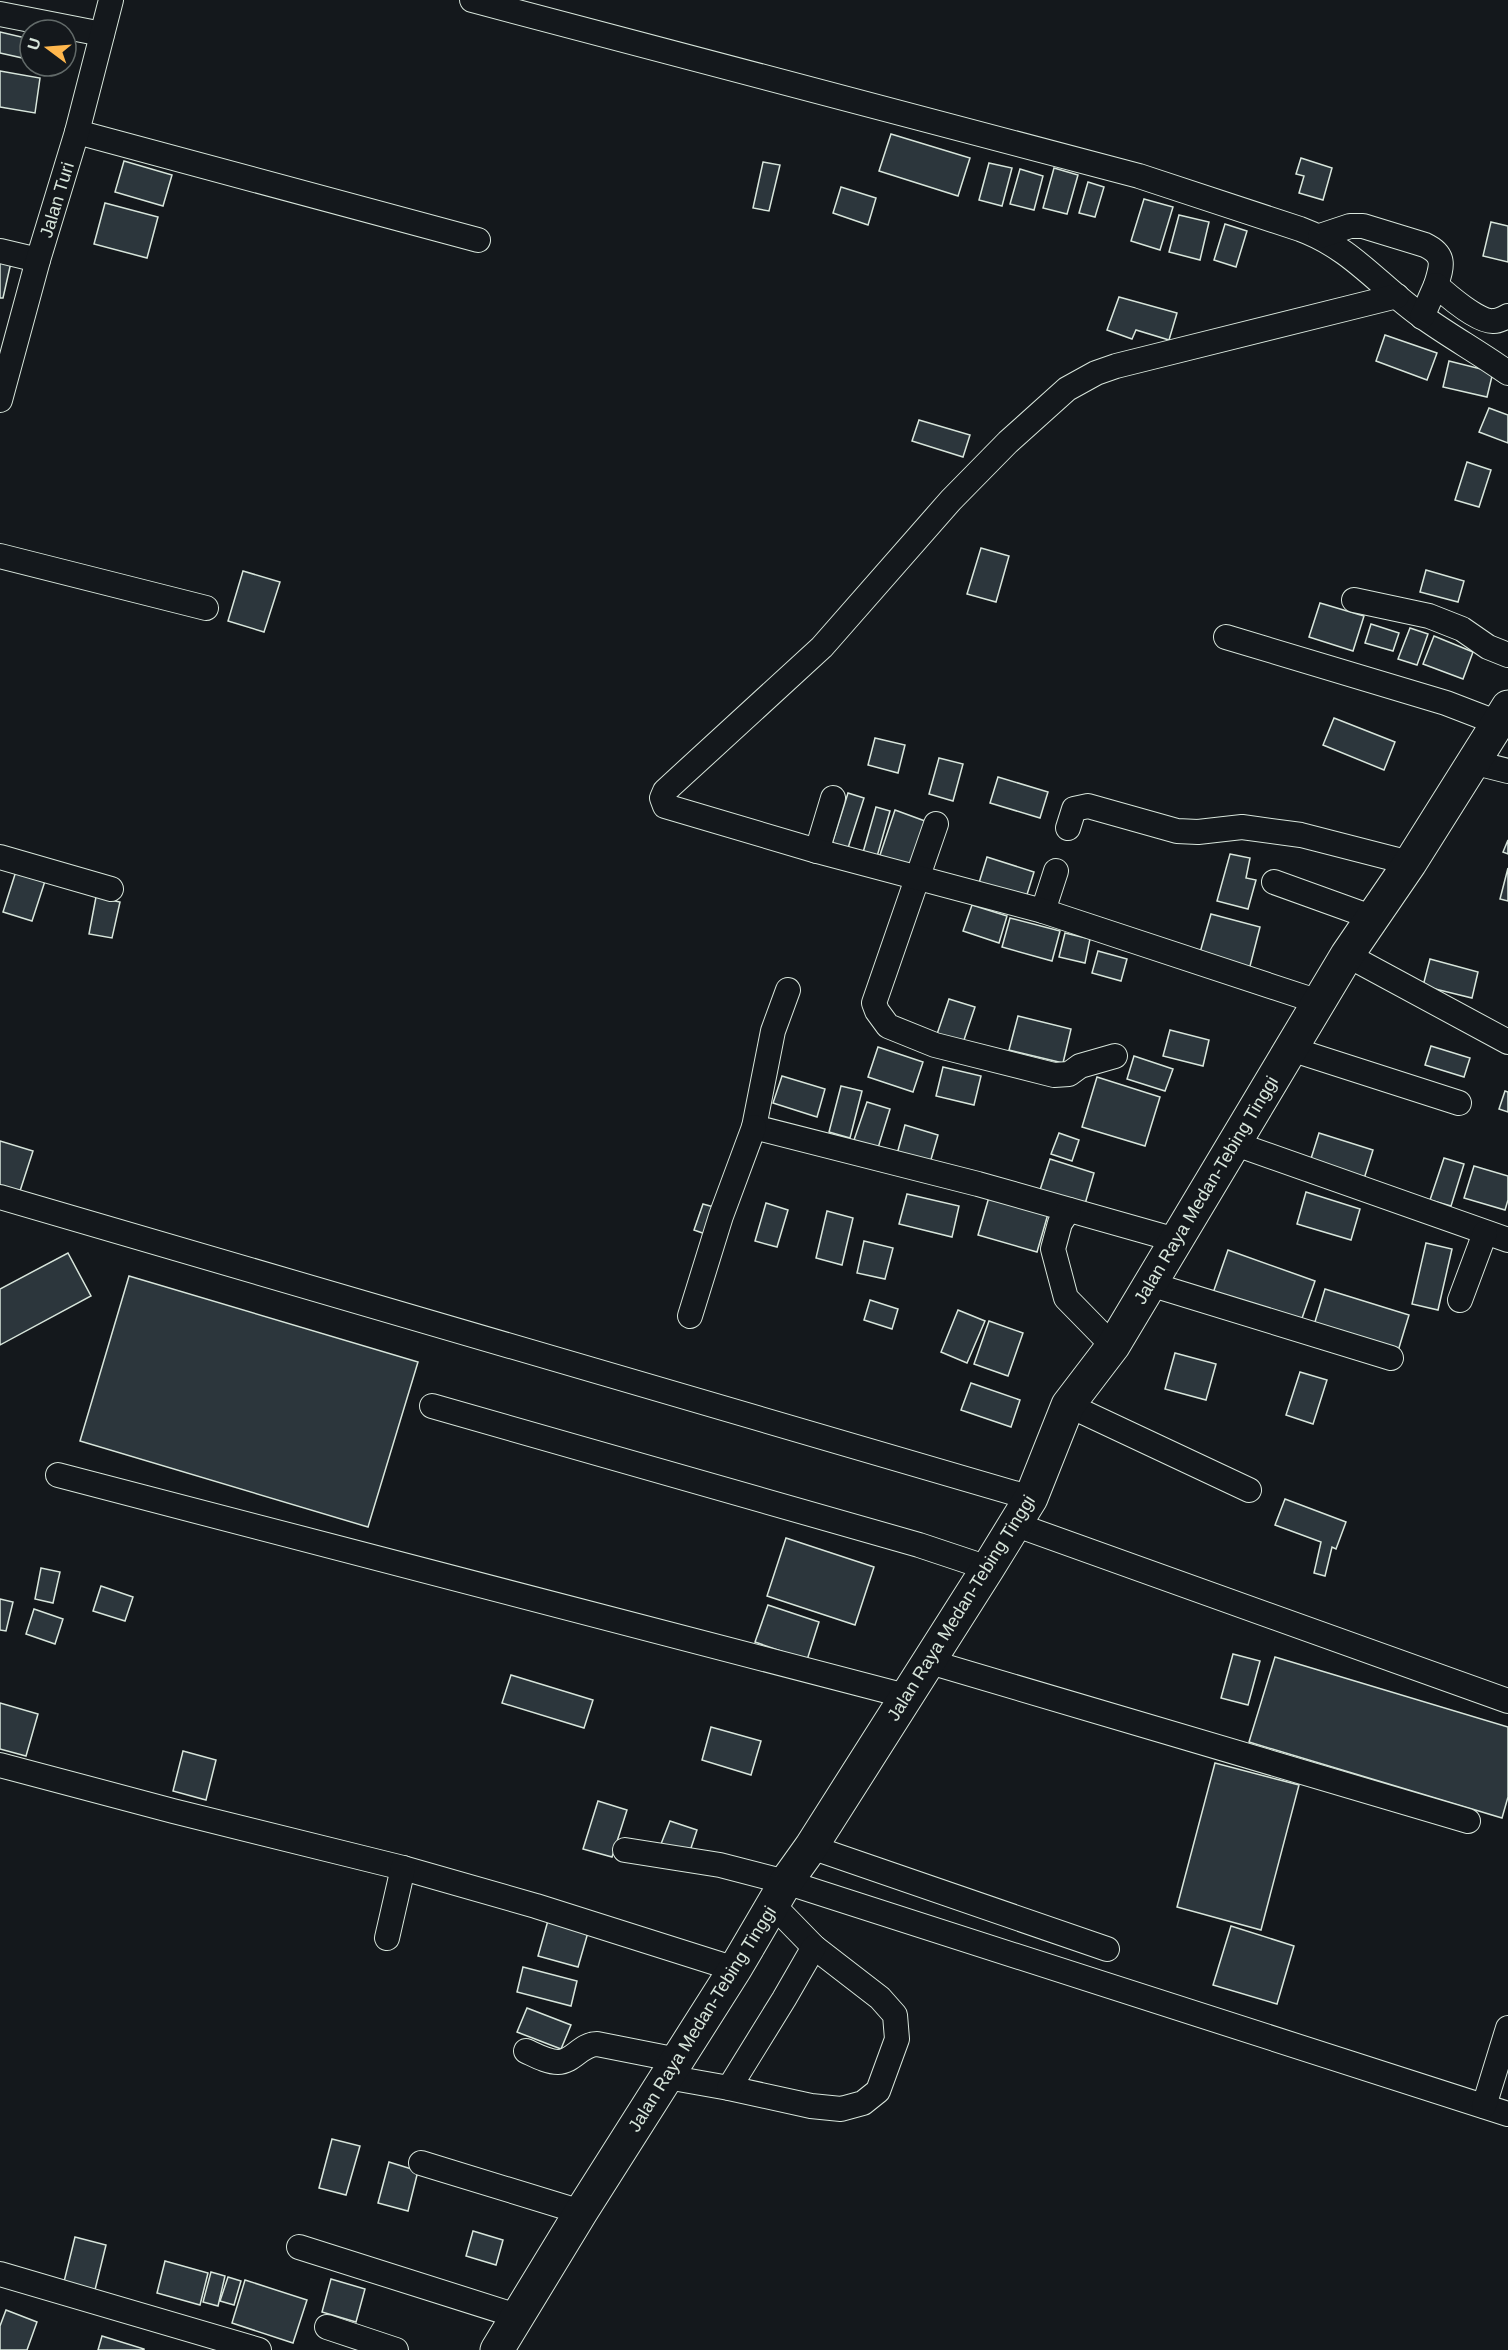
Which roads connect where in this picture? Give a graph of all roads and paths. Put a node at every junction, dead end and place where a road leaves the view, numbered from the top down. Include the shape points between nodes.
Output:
1 (111, 0) edge
2 (472, 0) edge
3 (0, 14) edge
4 (102, 34) junction
5 (77, 132) junction
6 (1320, 236) junction
7 (478, 240) dead end
8 (0, 251) edge
9 (38, 260) junction
10 (1397, 296) junction
11 (1429, 302) junction
12 (1508, 316) edge
13 (1508, 373) edge
14 (0, 400) edge
15 (0, 556) edge
16 (1354, 600) dead end
17 (206, 608) dead end
18 (1226, 637) dead end
19 (1508, 655) edge
20 (1503, 715) edge
21 (1472, 762) junction
22 (1508, 771) edge
23 (833, 798) dead end
24 (936, 824) dead end
25 (1068, 828) dead end
26 (817, 850) junction
27 (0, 857) edge
28 (1410, 862) junction
29 (1056, 871) dead end
30 (919, 877) junction
31 (1274, 882) dead end
32 (111, 889) dead end
33 (1043, 911) junction
34 (1371, 917) junction
35 (1347, 955) junction
36 (788, 990) dead end
37 (1319, 1002) junction
38 (1508, 1042) edge
39 (1291, 1050) junction
40 (1115, 1056) dead end
41 (1459, 1103) dead end
42 (754, 1127) junction
43 (1233, 1143) junction
44 (0, 1197) edge
45 (1069, 1210) junction
46 (1485, 1233) junction
47 (1176, 1240) junction
48 (1508, 1240) edge
49 (1150, 1284) junction
50 (1460, 1300) dead end
51 (690, 1316) dead end
52 (1113, 1346) junction
53 (1391, 1358) dead end
54 (1068, 1405) junction
55 (432, 1406) dead end
56 (58, 1475) dead end
57 (1248, 1490) dead end
58 (1022, 1511) junction
59 (988, 1568) junction
60 (930, 1662) junction
61 (906, 1696) junction
62 (1508, 1701) edge
63 (0, 1765) edge
64 (1468, 1821) dead end
65 (811, 1847) junction
66 (625, 1850) dead end
67 (403, 1868) junction
68 (780, 1894) junction
69 (387, 1938) dead end
70 (814, 1947) junction
71 (1107, 1949) dead end
72 (735, 1969) junction
73 (1508, 2028) edge
74 (526, 2051) dead end
75 (672, 2068) junction
76 (729, 2088) junction
77 (1484, 2106) junction
78 (1508, 2114) edge
79 (421, 2163) dead end
80 (581, 2212) junction
81 (299, 2247) dead end
82 (0, 2274) edge
83 (518, 2316) junction
84 (327, 2327) dead end
85 (259, 2350) edge
86 (396, 2350) edge
87 (497, 2350) edge

1 - 4 street, Jalan Turi
2 - 6 street via 1139,176
3 - 4 street
4 - 5 street, Jalan Turi
5 - 7 street
5 - 9 street, Jalan Turi
6 - 10 street via 1338,246
6 - 11 street via 1350,226 1364,226 1433,249 1440,256 1441,269
8 - 9 street
9 - 14 street, Jalan Turi
10 - 11 street
10 - 26 street via 1116,366 1072,386 1008,442 951,500 822,647 665,791 662,798 665,806
11 - 12 street via 1486,320
11 - 13 street
15 - 17 street
16 - 19 street via 1429,616
18 - 20 street via 1446,703
20 - 21 highway, Jalan Raya Medan-Tebing Tinggi
21 - 22 street
21 - 28 highway, Jalan Raya Medan-Tebing Tinggi
23 - 26 street
24 - 30 street
25 - 28 street via 1074,808 1088,806 1177,831 1242,827 1301,835
26 - 30 street
27 - 32 street
28 - 34 highway, Jalan Raya Medan-Tebing Tinggi
29 - 33 street
30 - 33 street
30 - 40 street via 874,1002 888,1026 935,1045 1054,1075 1070,1074 1080,1066
31 - 34 street
33 - 37 street
34 - 35 highway, Jalan Raya Medan-Tebing Tinggi
35 - 37 highway, Jalan Raya Medan-Tebing Tinggi
35 - 38 street
36 - 42 street via 773,1031
37 - 39 highway, Jalan Raya Medan-Tebing Tinggi
39 - 41 street
39 - 43 highway, Jalan Raya Medan-Tebing Tinggi
42 - 45 street
42 - 51 street
43 - 46 street
43 - 47 highway, Jalan Raya Medan-Tebing Tinggi
44 - 58 street via 315,1288
45 - 47 street
45 - 52 street via 1059,1223 1053,1250 1066,1298
46 - 48 street
46 - 50 street
47 - 49 highway, Jalan Raya Medan-Tebing Tinggi
49 - 52 highway, Jalan Raya Medan-Tebing Tinggi
49 - 53 street
52 - 54 highway, Jalan Raya Medan-Tebing Tinggi
54 - 57 street
54 - 58 highway, Jalan Raya Medan-Tebing Tinggi
55 - 59 street
56 - 61 street
58 - 59 highway, Jalan Raya Medan-Tebing Tinggi
58 - 62 street
59 - 60 highway, Jalan Raya Medan-Tebing Tinggi
60 - 61 highway, Jalan Raya Medan-Tebing Tinggi
60 - 64 street
61 - 65 highway, Jalan Raya Medan-Tebing Tinggi
63 - 67 street
65 - 68 highway, Jalan Raya Medan-Tebing Tinggi
65 - 71 street
66 - 68 street via 720,1865
67 - 69 street
67 - 72 street
68 - 70 street
68 - 72 highway, Jalan Raya Medan-Tebing Tinggi
68 - 77 street
70 - 76 street
70 - 76 street via 880,1998 895,2015 897,2039 878,2091 863,2103 841,2109
72 - 75 highway, Jalan Raya Medan-Tebing Tinggi
73 - 77 street
74 - 75 street via 557,2062 584,2046 597,2044
75 - 76 street
75 - 80 highway, Jalan Raya Medan-Tebing Tinggi
77 - 78 street
79 - 80 street
80 - 83 highway, Jalan Raya Medan-Tebing Tinggi
81 - 83 street
82 - 85 street
83 - 87 highway, Jalan Raya Medan-Tebing Tinggi
84 - 86 street

